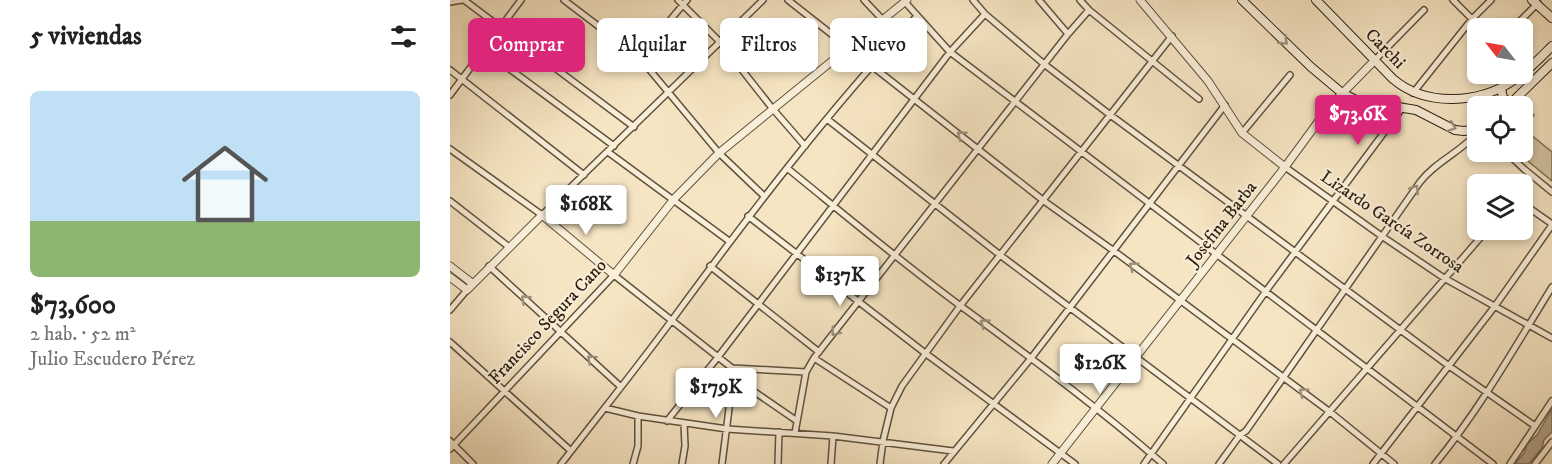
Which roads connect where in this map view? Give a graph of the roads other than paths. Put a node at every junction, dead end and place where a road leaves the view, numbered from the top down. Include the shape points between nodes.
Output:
1 (463, 0) edge
2 (521, 0) edge
3 (564, 0) edge
4 (678, 0) edge
5 (763, 0) edge
6 (788, 0) edge
7 (864, 0) edge
8 (973, 0) edge
9 (1040, 0) edge
10 (1080, 0) edge
11 (1140, 0) edge
12 (1242, 0) edge
13 (1316, 0) edge
14 (1453, 0) edge
15 (1491, 0) edge
16 (906, 1) edge
17 (450, 2) edge
18 (685, 2) edge
19 (1536, 2) edge
20 (1089, 10) junction
21 (1424, 10) dead end
22 (1552, 13) edge
23 (986, 14) junction
24 (917, 16) joint
25 (487, 18) edge
26 (508, 18) edge
27 (672, 18) edge
28 (745, 18) edge
29 (881, 18) edge
30 (883, 18) edge
31 (1471, 18) edge
32 (1473, 18) edge
33 (1522, 18) edge
34 (1552, 18) edge
35 (1467, 25) edge
36 (597, 27) edge
37 (830, 33) edge
38 (1068, 33) junction
39 (1172, 36) junction
40 (720, 42) joint
41 (1552, 46) edge
42 (950, 52) junction
43 (830, 61) edge
44 (1152, 61) junction
45 (1374, 61) junction
46 (1552, 63) edge
47 (1044, 64) junction
48 (450, 70) edge
49 (468, 71) edge
50 (514, 72) edge
51 (560, 72) edge
52 (649, 72) edge
53 (744, 72) edge
54 (865, 72) edge
55 (880, 72) edge
56 (1290, 75) dead end
57 (462, 79) junction
58 (1501, 88) junction
59 (669, 93) junction
60 (1342, 93) junction
61 (1413, 93) junction
62 (450, 94) edge
63 (1481, 95) junction
64 (1484, 96) edge
65 (1503, 96) edge
66 (1519, 96) edge
67 (915, 99) junction
68 (1199, 99) dead end
69 (1016, 101) junction
70 (1225, 105) junction
71 (1403, 107) junction
72 (772, 108) junction
73 (1109, 114) junction
74 (827, 119) junction
75 (634, 127) junction
76 (1467, 131) edge
77 (1242, 133) junction
78 (1467, 142) edge
79 (614, 146) junction
80 (805, 146) junction
81 (450, 149) edge
82 (979, 149) junction
83 (1081, 151) junction
84 (608, 152) junction
85 (719, 153) junction
86 (873, 154) junction
87 (1517, 162) edge
88 (1179, 165) junction
89 (1285, 167) junction
90 (787, 168) junction
91 (584, 175) junction
92 (1552, 192) edge
93 (764, 196) junction
94 (674, 199) junction
95 (1332, 200) junction
96 (450, 201) edge
97 (1044, 201) junction
98 (935, 203) junction
99 (1149, 203) junction
100 (833, 205) junction
101 (1533, 211) edge
102 (542, 215) junction
103 (748, 216) junction
104 (1247, 216) junction
105 (1552, 224) edge
106 (1383, 237) junction
107 (1478, 240) edge
108 (729, 241) junction
109 (509, 247) junction
110 (1295, 250) junction
111 (1114, 251) junction
112 (796, 254) junction
113 (896, 254) junction
114 (1217, 254) junction
115 (1000, 255) junction
116 (450, 266) edge
117 (489, 266) junction
118 (710, 266) junction
119 (614, 275) junction
120 (450, 277) edge
121 (1444, 278) junction
122 (472, 283) junction
123 (1552, 287) edge
124 (1347, 288) junction
125 (467, 290) junction
126 (1266, 291) junction
127 (859, 301) junction
128 (1180, 301) junction
129 (759, 303) junction
130 (960, 306) junction
131 (1071, 306) junction
132 (1495, 306) junction
133 (450, 310) edge
134 (671, 321) junction
135 (1529, 324) junction
136 (1399, 329) junction
137 (1317, 330) junction
138 (561, 332) junction
139 (1552, 338) edge
140 (1232, 339) junction
141 (450, 342) edge
142 (819, 352) junction
143 (925, 353) junction
144 (718, 357) junction
145 (1032, 357) junction
146 (1136, 357) junction
147 (814, 358) junction
148 (1449, 366) junction
149 (732, 368) junction
150 (1367, 368) junction
151 (806, 372) junction
152 (734, 377) junction
153 (1284, 378) junction
154 (621, 387) junction
155 (504, 392) junction
156 (1486, 393) junction
157 (1191, 397) junction
158 (1552, 401) edge
159 (994, 403) junction
160 (1418, 406) junction
161 (605, 408) junction
162 (891, 408) junction
163 (1097, 408) junction
164 (1330, 412) junction
165 (638, 416) junction
166 (667, 421) junction
167 (797, 421) junction
168 (684, 423) junction
169 (1535, 426) junction
170 (727, 429) junction
171 (779, 432) junction
172 (795, 433) junction
173 (1240, 435) junction
174 (833, 436) junction
175 (1457, 437) junction
176 (883, 441) junction
177 (1552, 443) edge
178 (451, 445) edge
179 (953, 451) junction
180 (571, 452) junction
181 (1382, 453) junction
182 (1061, 454) junction
183 (1152, 454) junction
184 (473, 464) edge
185 (561, 464) edge
186 (633, 464) edge
187 (682, 464) edge
188 (722, 464) edge
189 (778, 464) edge
190 (831, 464) edge
191 (880, 464) edge
192 (944, 464) edge
193 (1052, 464) edge
194 (1075, 464) edge
195 (1144, 464) edge
196 (1163, 464) edge
197 (1219, 464) edge
198 (1278, 464) edge
199 (1284, 464) edge
200 (1373, 464) edge
201 (1394, 464) edge
202 (1435, 464) edge
203 (1493, 464) edge
204 (1510, 464) edge
205 (1535, 464) edge

1 - 17 street
1 - 25 street
2 - 26 street
3 - 36 street
4 - 18 street
5 - 28 street
6 - 37 street
7 - 29 street
8 - 23 street
9 - 38 street
10 - 20 street
11 - 39 street, Lizardo García Zorrosa
12 -> 60 main road
13 - 45 main road, Carchi
14 - 31 street
15 - 32 street
16 - 24 street
16 - 30 street, Francisco Segura Cano
18 - 27 street
18 - 40 street
19 - 22 main road
19 - 33 street
19 - 34 main road
20 - 38 street
20 - 44 street
21 - 45 street, Josefina Barba
23 - 42 street
23 - 47 street
24 - 42 street
35 - 61 street
38 - 47 street
39 - 44 street
39 - 70 street, Lizardo García Zorrosa
40 - 59 street
41 - 58 main road, Carchi
42 - 67 street
42 - 69 street
43 - 72 street, Francisco Segura Cano
44 - 68 street
44 - 73 street
45 - 60 street, Josefina Barba
45 - 61 main road, Carchi
46 - 66 main road
47 - 69 street
47 - 73 street
48 - 57 street
49 - 57 street
50 - 79 street
51 - 75 street
52 - 59 street
53 - 72 street
54 - 74 street
55 - 67 street
56 - 77 street
57 - 62 street
57 - 91 street
58 - 63 main road, Carchi
58 - 65 main road
59 - 75 street
59 - 85 street
60 - 71 main road via 1356,100
60 - 89 street, Josefina Barba
61 - 63 main road, Carchi via 1446,99
63 - 64 main road
82 -> 67 street
67 - 86 street
69 - 82 street
69 - 83 street
70 - 77 street, Lizardo García Zorrosa
70 - 88 street
71 -> 76 main road via 1455,130
71 - 95 street
72 - 80 street
72 - 85 street, Francisco Segura Cano
73 - 83 street
73 - 88 street
74 - 80 street
74 - 86 street
75 - 79 street
77 - 89 street, Lizardo García Zorrosa
106 -> 78 street via 1427,172
79 - 84 street
80 - 90 street
81 - 102 street
82 - 97 street
82 - 98 street
83 - 97 street
83 - 99 street
84 - 91 street
84 - 94 street
85 - 93 street
85 - 94 street, Francisco Segura Cano
86 - 98 street
86 - 100 street
87 - 92 street
88 - 99 street
88 - 104 street
89 - 95 street, Lizardo García Zorrosa
89 - 104 street, Josefina Barba
90 - 93 street
90 - 100 street
91 - 102 street
93 - 103 street
94 - 108 street
94 - 119 street, Francisco Segura Cano
95 - 106 street, Lizardo García Zorrosa
95 - 110 street
96 - 109 street
97 - 111 street
97 - 115 street
98 - 113 street
98 - 115 street
99 - 111 street
99 - 114 street
100 - 112 street
100 - 113 street
101 - 105 street
102 - 109 street
102 - 119 street
103 - 108 street
103 - 112 street
104 - 110 street
104 - 114 street, Josefina Barba
105 - 132 street
106 - 121 street, Lizardo García Zorrosa
106 - 124 street
107 - 121 street
108 - 118 street
109 - 117 street
110 - 124 street
110 - 126 street
128 -> 111 street
111 - 131 street
112 - 127 street
112 - 129 street
113 - 127 street
113 - 130 street
114 - 126 street
114 - 128 street, Josefina Barba
115 - 130 street
115 - 131 street
116 - 122 street
117 - 122 street
138 -> 117 street
118 - 129 street
118 - 134 street
119 - 134 street
119 - 138 street, Francisco Segura Cano
120 - 125 street
121 - 132 street, Lizardo García Zorrosa
121 - 136 street
122 - 125 street
123 - 135 street
124 - 136 street
124 - 137 street
125 - 133 street
126 - 137 street
126 - 140 street
127 -> 142 street
127 - 143 street
128 - 140 street
128 - 146 street, Josefina Barba
129 - 142 street
129 - 144 street
130 - 143 street
145 -> 130 street
131 - 145 street
131 - 146 street
132 - 135 street, Lizardo García Zorrosa
132 - 148 street
134 - 144 street
134 - 154 street
135 - 139 street, Lizardo García Zorrosa
135 - 156 street
136 - 148 street
136 - 150 street
137 - 150 street
137 - 153 street
154 -> 138 street
138 - 155 street, Francisco Segura Cano
140 - 153 street
140 - 157 street
141 - 155 street
142 - 147 street
143 - 159 street
143 - 162 street
144 - 149 street
144 - 166 street
145 - 159 street
145 - 163 street
146 - 157 street
146 - 163 street, Josefina Barba
147 - 151 street
147 - 162 street
148 - 156 street
148 - 160 street
149 - 151 street
149 - 152 street
150 - 160 street
150 - 164 street
151 - 167 street
152 - 167 street
152 - 170 street
164 -> 153 street
153 - 173 street
154 - 161 street
155 - 178 street, Francisco Segura Cano
155 - 180 street
156 - 169 street
156 - 175 street
157 - 173 street
157 - 183 street
158 - 169 street
159 - 179 street
159 - 182 street
160 - 175 street
160 - 181 street
161 - 165 street
161 - 180 street
162 - 176 street
163 - 182 street, Josefina Barba
163 - 183 street
164 - 181 street
164 - 199 street
165 - 166 street
165 - 186 street via 638,446
166 - 168 street
167 - 172 street
168 - 170 street
168 - 187 street
169 - 204 street
170 - 171 street
170 - 188 street
171 - 172 street
171 - 189 street
172 - 174 street
173 - 197 street
173 - 198 street
174 - 176 street
174 - 190 street
175 - 202 street
175 - 203 street
176 - 179 street
176 - 191 street
177 - 205 street
178 - 184 street
179 - 192 street
180 - 185 street
181 - 200 street
181 - 201 street
182 - 193 street, Josefina Barba
182 - 194 street
183 - 195 street
183 - 196 street

